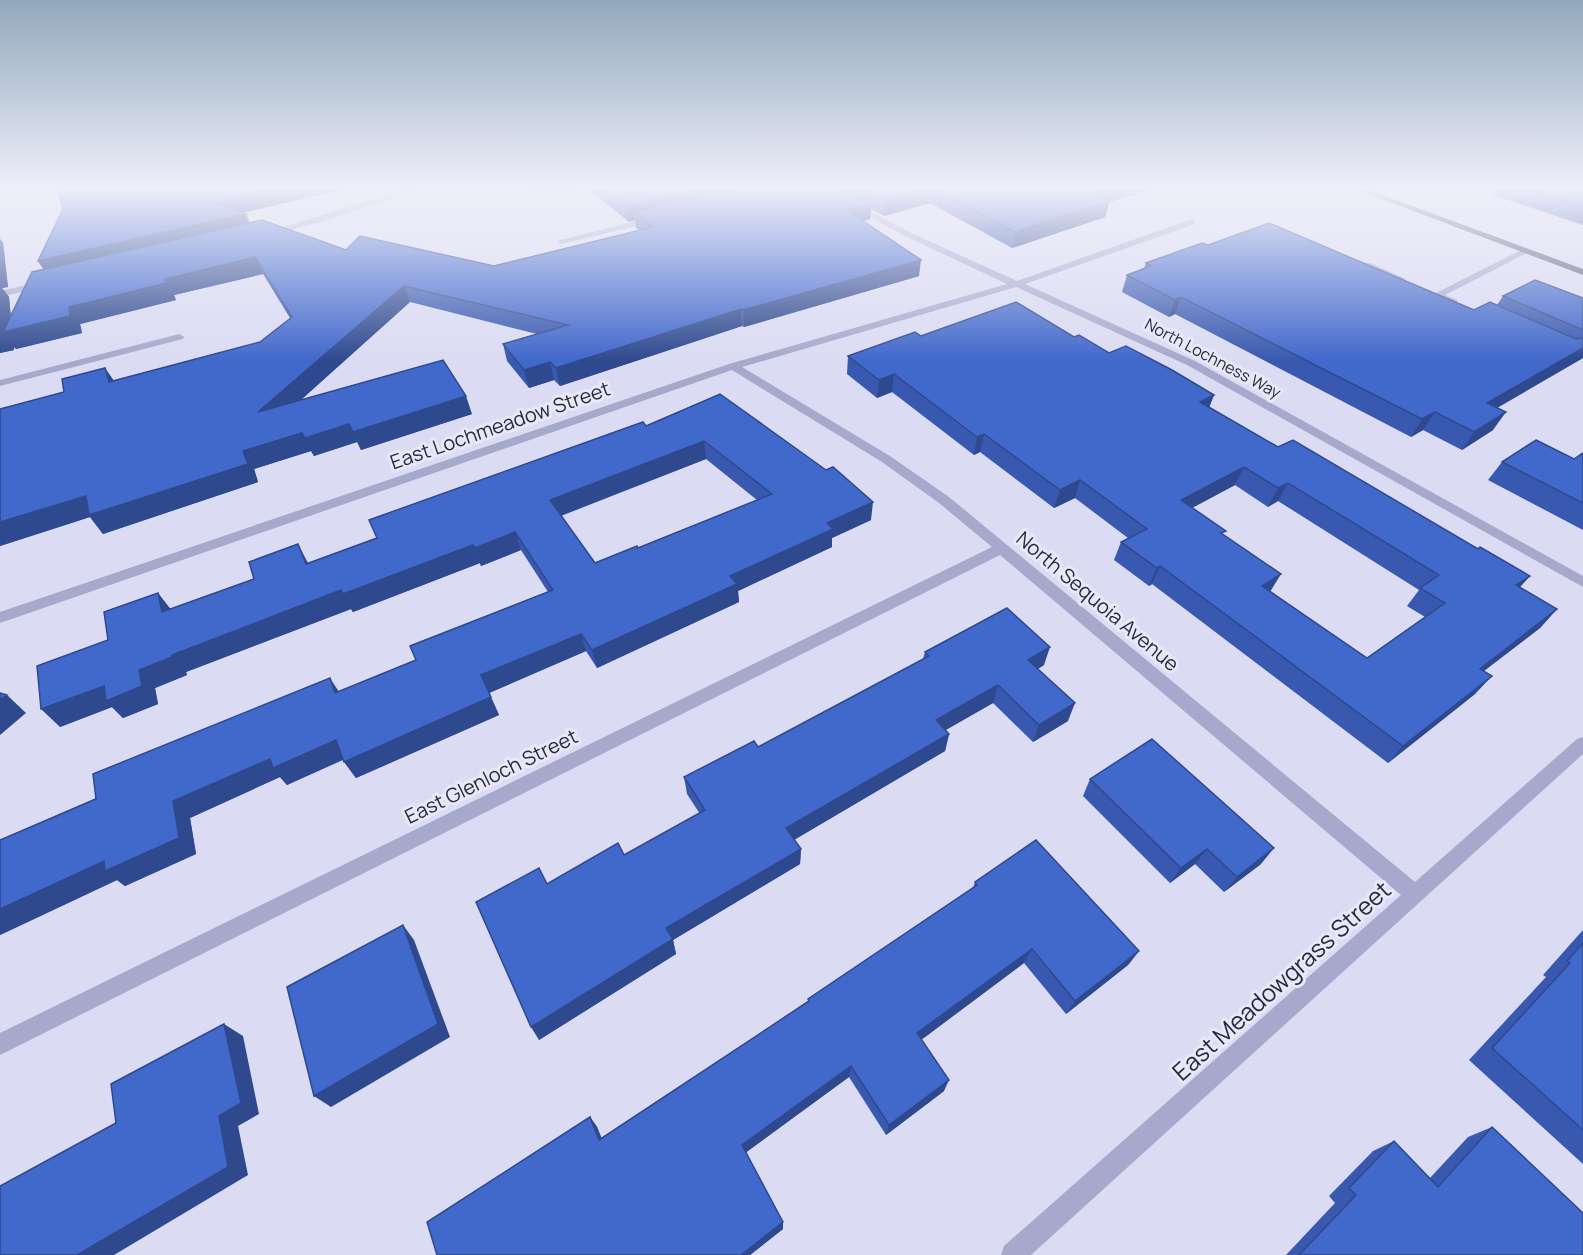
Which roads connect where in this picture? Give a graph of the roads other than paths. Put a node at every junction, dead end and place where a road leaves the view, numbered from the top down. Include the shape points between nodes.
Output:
1 (930, 245) edge
2 (1128, 245) edge
3 (1509, 245) edge
4 (1526, 251) junction
5 (1367, 265) edge
6 (1583, 272) edge
7 (58, 281) edge
8 (1407, 282) edge
9 (1017, 284) junction
10 (0, 294) edge
11 (1459, 304) edge
12 (179, 337) dead end
13 (733, 366) junction
14 (0, 383) edge
15 (1002, 548) junction
16 (1583, 582) edge
17 (0, 618) edge
18 (1583, 744) edge
19 (1415, 894) junction
20 (0, 1044) edge
21 (1013, 1255) edge

1 - 9 street, North Lochness Way
2 - 9 street, East Lochmeadow Street
3 - 4 main road
4 - 6 main road
4 - 11 street via 1432,293
5 - 8 street
7 - 10 street
9 - 13 street, East Lochmeadow Street
9 - 16 street, North Lochness Way via 1191,363
12 - 14 street
13 - 15 street, North Sequoia Avenue via 886,459
13 - 17 street, East Lochmeadow Street
15 - 19 street, North Sequoia Avenue
15 - 20 street, East Glenloch Street
18 - 19 street, East Meadowgrass Street
19 - 21 street, East Meadowgrass Street

